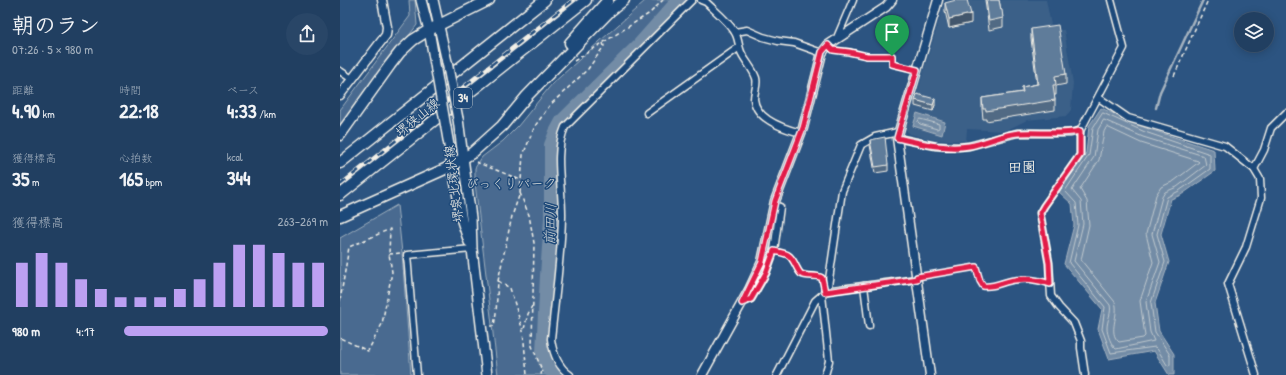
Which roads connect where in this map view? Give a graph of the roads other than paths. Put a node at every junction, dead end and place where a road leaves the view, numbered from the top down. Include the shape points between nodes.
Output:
1 (382, 0) edge
2 (421, 0) edge
3 (433, 0) edge
4 (489, 0) edge
5 (545, 0) edge
6 (586, 0) edge
7 (608, 0) edge
8 (624, 0) edge
9 (692, 0) edge
10 (701, 0) edge
11 (853, 0) edge
12 (892, 0) edge
13 (938, 0) edge
14 (1111, 0) edge
15 (439, 25) junction
16 (429, 30) junction
17 (735, 32) junction
18 (836, 40) junction
19 (828, 45) junction
20 (738, 48) junction
21 (822, 52) junction
22 (917, 70) junction
23 (340, 71) edge
24 (352, 79) junction
25 (340, 95) edge
26 (527, 96) junction
27 (1099, 98) junction
28 (647, 113) dead end
29 (1286, 113) edge
30 (1080, 131) junction
31 (801, 133) junction
32 (340, 135) edge
33 (897, 135) junction
34 (469, 159) junction
35 (340, 163) edge
36 (453, 164) junction
37 (1254, 169) junction
38 (340, 195) edge
39 (774, 206) junction
40 (340, 216) edge
41 (472, 249) junction
42 (774, 251) junction
43 (917, 278) junction
44 (864, 286) junction
45 (824, 293) junction
46 (742, 303) junction
47 (869, 326) dead end
48 (417, 375) edge
49 (487, 375) edge
50 (570, 375) edge
51 (702, 375) edge
52 (777, 375) edge
53 (825, 375) edge
54 (930, 375) edge
55 (1086, 375) edge
56 (1256, 375) edge

1 - 24 street via 386,35
2 - 16 main road, 堺泉北環状線
3 - 15 main road, 堺泉北環状線
4 - 15 main road
5 - 35 main road, 堺狭山線 / 34
6 - 38 main road, 堺狭山線 / 34
7 - 26 main road
8 - 26 main road via 610,11
9 - 50 street via 565,127 561,135 559,150 562,217 551,339 552,351 558,363
10 - 17 street
11 - 18 street
12 - 18 street via 886,7
13 - 22 street
14 - 27 street via 1124,48
15 - 16 main road
15 - 34 main road, 堺泉北環状線, bridge
16 - 32 main road via 400,52
16 - 36 main road, 堺泉北環状線, bridge
17 - 20 street
17 - 21 street via 746,30
18 - 19 street
19 - 21 street
19 - 22 lane via 833,50 867,56 892,56 892,64
20 - 28 street
20 - 31 street via 756,78 754,97 755,105 760,112 781,128
21 - 31 street
22 - 33 street
23 - 24 street
24 - 25 street
26 - 34 main road
27 - 30 street
27 - 37 street via 1128,118 1225,146
29 - 37 street via 1271,128
30 - 33 street via 1018,133 958,147 936,146
30 - 55 street via 1080,155 1040,213 1049,263 1051,296 1074,323 1082,341 1080,348
31 - 39 street
33 - 43 street
33 - 45 street via 875,137 861,146 842,191 828,286
34 - 36 main road
34 - 41 main road, 堺泉北環状線
36 - 40 main road
36 - 41 main road, 堺泉北環状線 via 462,220
37 - 56 street via 1260,179 1261,198 1246,247 1228,284
39 - 42 street via 780,207
39 - 46 street via 762,262
41 - 48 street via 407,255
41 - 49 main road, 堺泉北環状線
42 - 45 lane via 788,254 800,273 822,278
42 - 46 street via 766,273 751,299
43 - 44 street
43 - 54 street
44 - 45 street
44 - 47 street
45 - 52 street via 815,301
45 - 53 street via 829,361
46 - 51 street

